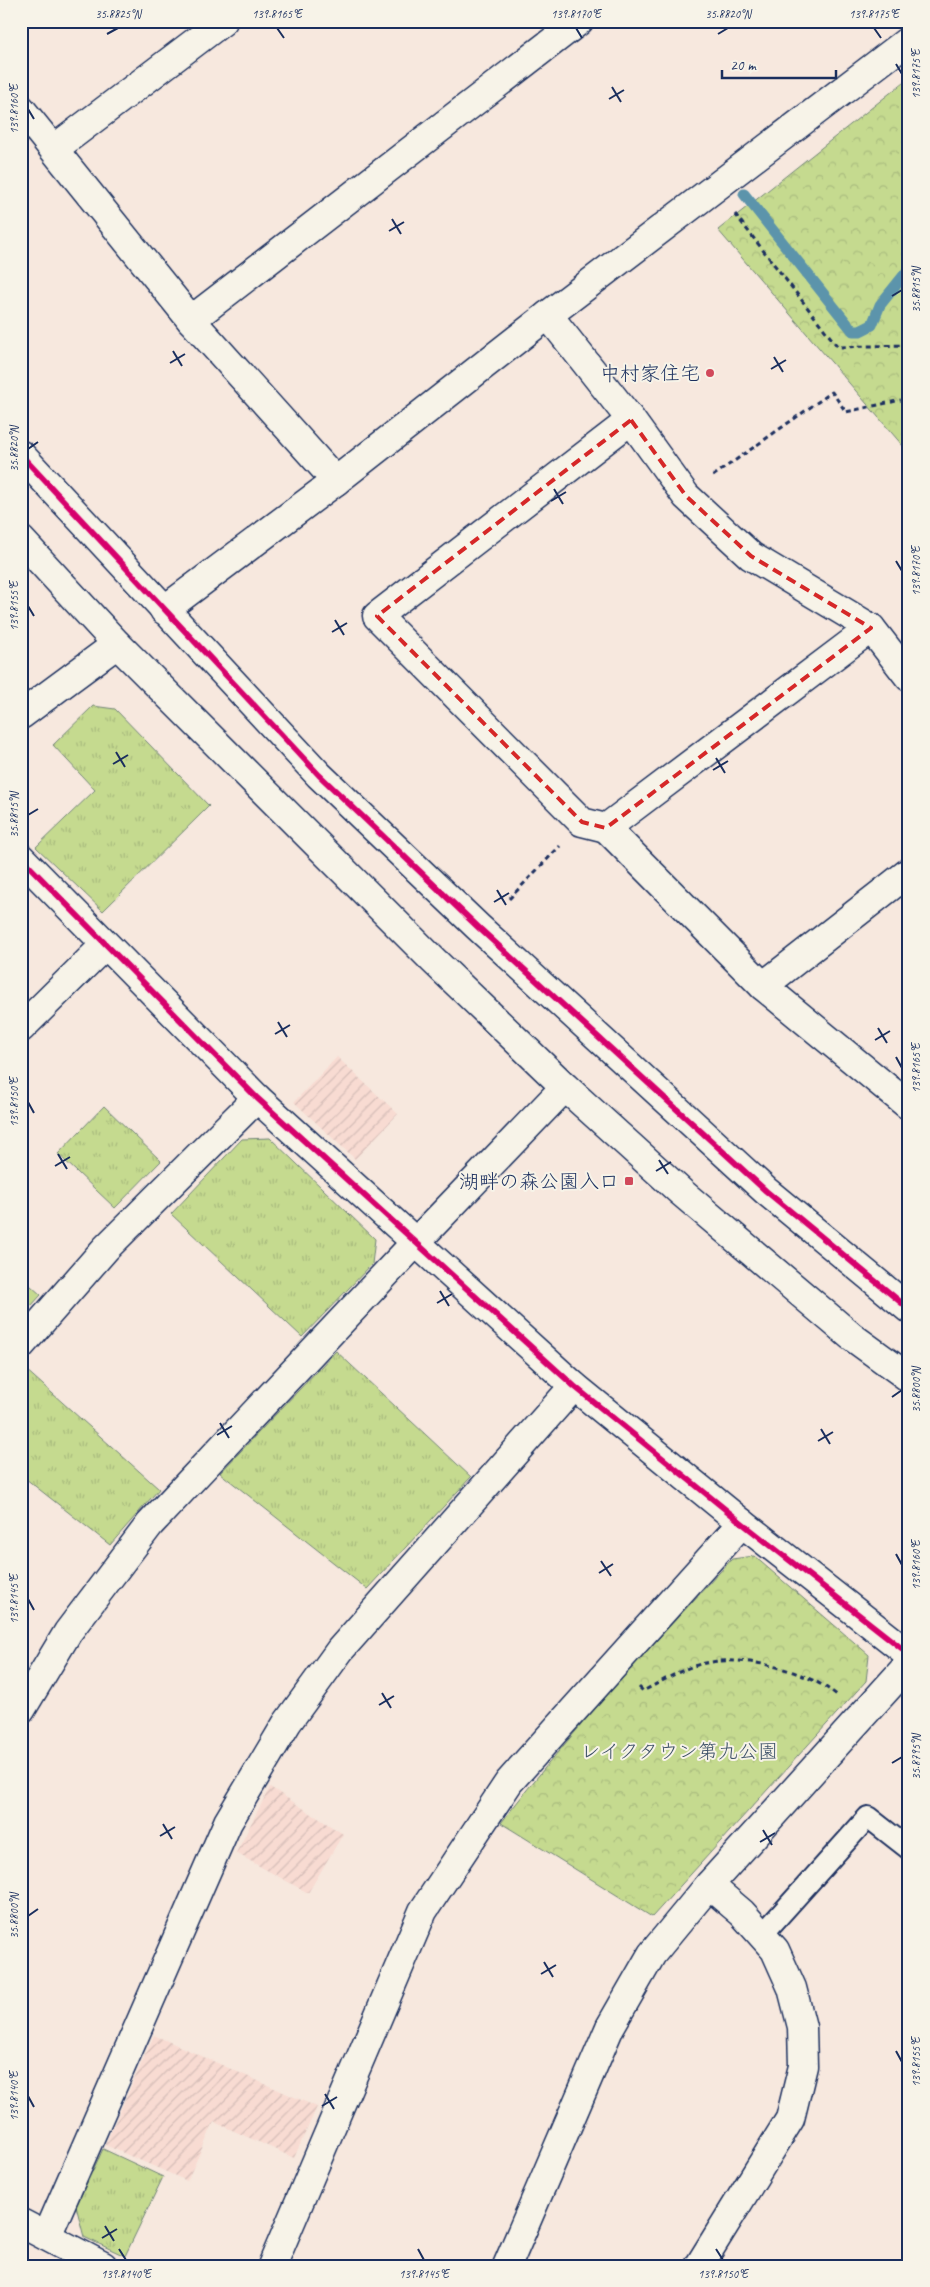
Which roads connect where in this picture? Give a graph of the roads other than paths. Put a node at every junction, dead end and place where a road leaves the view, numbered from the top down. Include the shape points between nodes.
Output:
1 (223, 21) edge
2 (579, 21) edge
3 (909, 40) edge
4 (21, 109) edge
5 (54, 149) junction
6 (548, 315) junction
7 (191, 320) junction
8 (631, 420) junction
9 (21, 455) edge
10 (336, 481) junction
11 (21, 540) edge
12 (164, 610) junction
13 (871, 628) junction
14 (117, 644) junction
15 (909, 677) edge
16 (21, 715) edge
17 (594, 825) junction
18 (21, 858) edge
19 (909, 872) edge
20 (105, 945) junction
21 (763, 986) junction
22 (21, 1028) edge
23 (565, 1087) junction
24 (257, 1098) junction
25 (909, 1106) edge
26 (415, 1243) junction
27 (909, 1309) edge
28 (21, 1345) edge
29 (909, 1378) edge
30 (574, 1386) junction
31 (742, 1523) junction
32 (909, 1654) edge
33 (909, 1664) edge
34 (21, 1710) edge
35 (909, 1849) edge
36 (709, 1886) junction
37 (762, 1935) junction
38 (21, 2223) edge
39 (47, 2236) junction
40 (103, 2266) edge
41 (272, 2266) edge
42 (507, 2266) edge
43 (699, 2266) edge

1 - 5 street
2 - 7 street
3 - 6 street
4 - 5 street
5 - 7 street
6 - 8 street
6 - 10 street
7 - 10 street
8 - 13 street via 686,496 751,556
8 - 17 street via 376,616
9 - 12 street
10 - 12 street
11 - 14 street
12 - 27 street via 319,775 478,927 766,1191
13 - 15 street
13 - 17 street
14 - 16 street
14 - 23 street via 434,961
17 - 21 street
18 - 20 street
19 - 21 street
20 - 22 street
20 - 24 street
21 - 25 street
23 - 26 street
23 - 29 street via 851,1336
24 - 26 street
24 - 28 street via 106,1248
26 - 30 street
26 - 34 street via 150,1524 68,1632
30 - 31 street
30 - 39 street via 340,1650 287,1723 228,1822
31 - 32 street
31 - 41 street via 508,1782 423,1911
33 - 36 street
35 - 37 lane via 868,1817
36 - 37 street via 742,1913
36 - 42 street via 652,1954 610,2026
37 - 43 street via 775,1950 792,1988 802,2027 804,2066 790,2119
38 - 39 street
39 - 40 street

